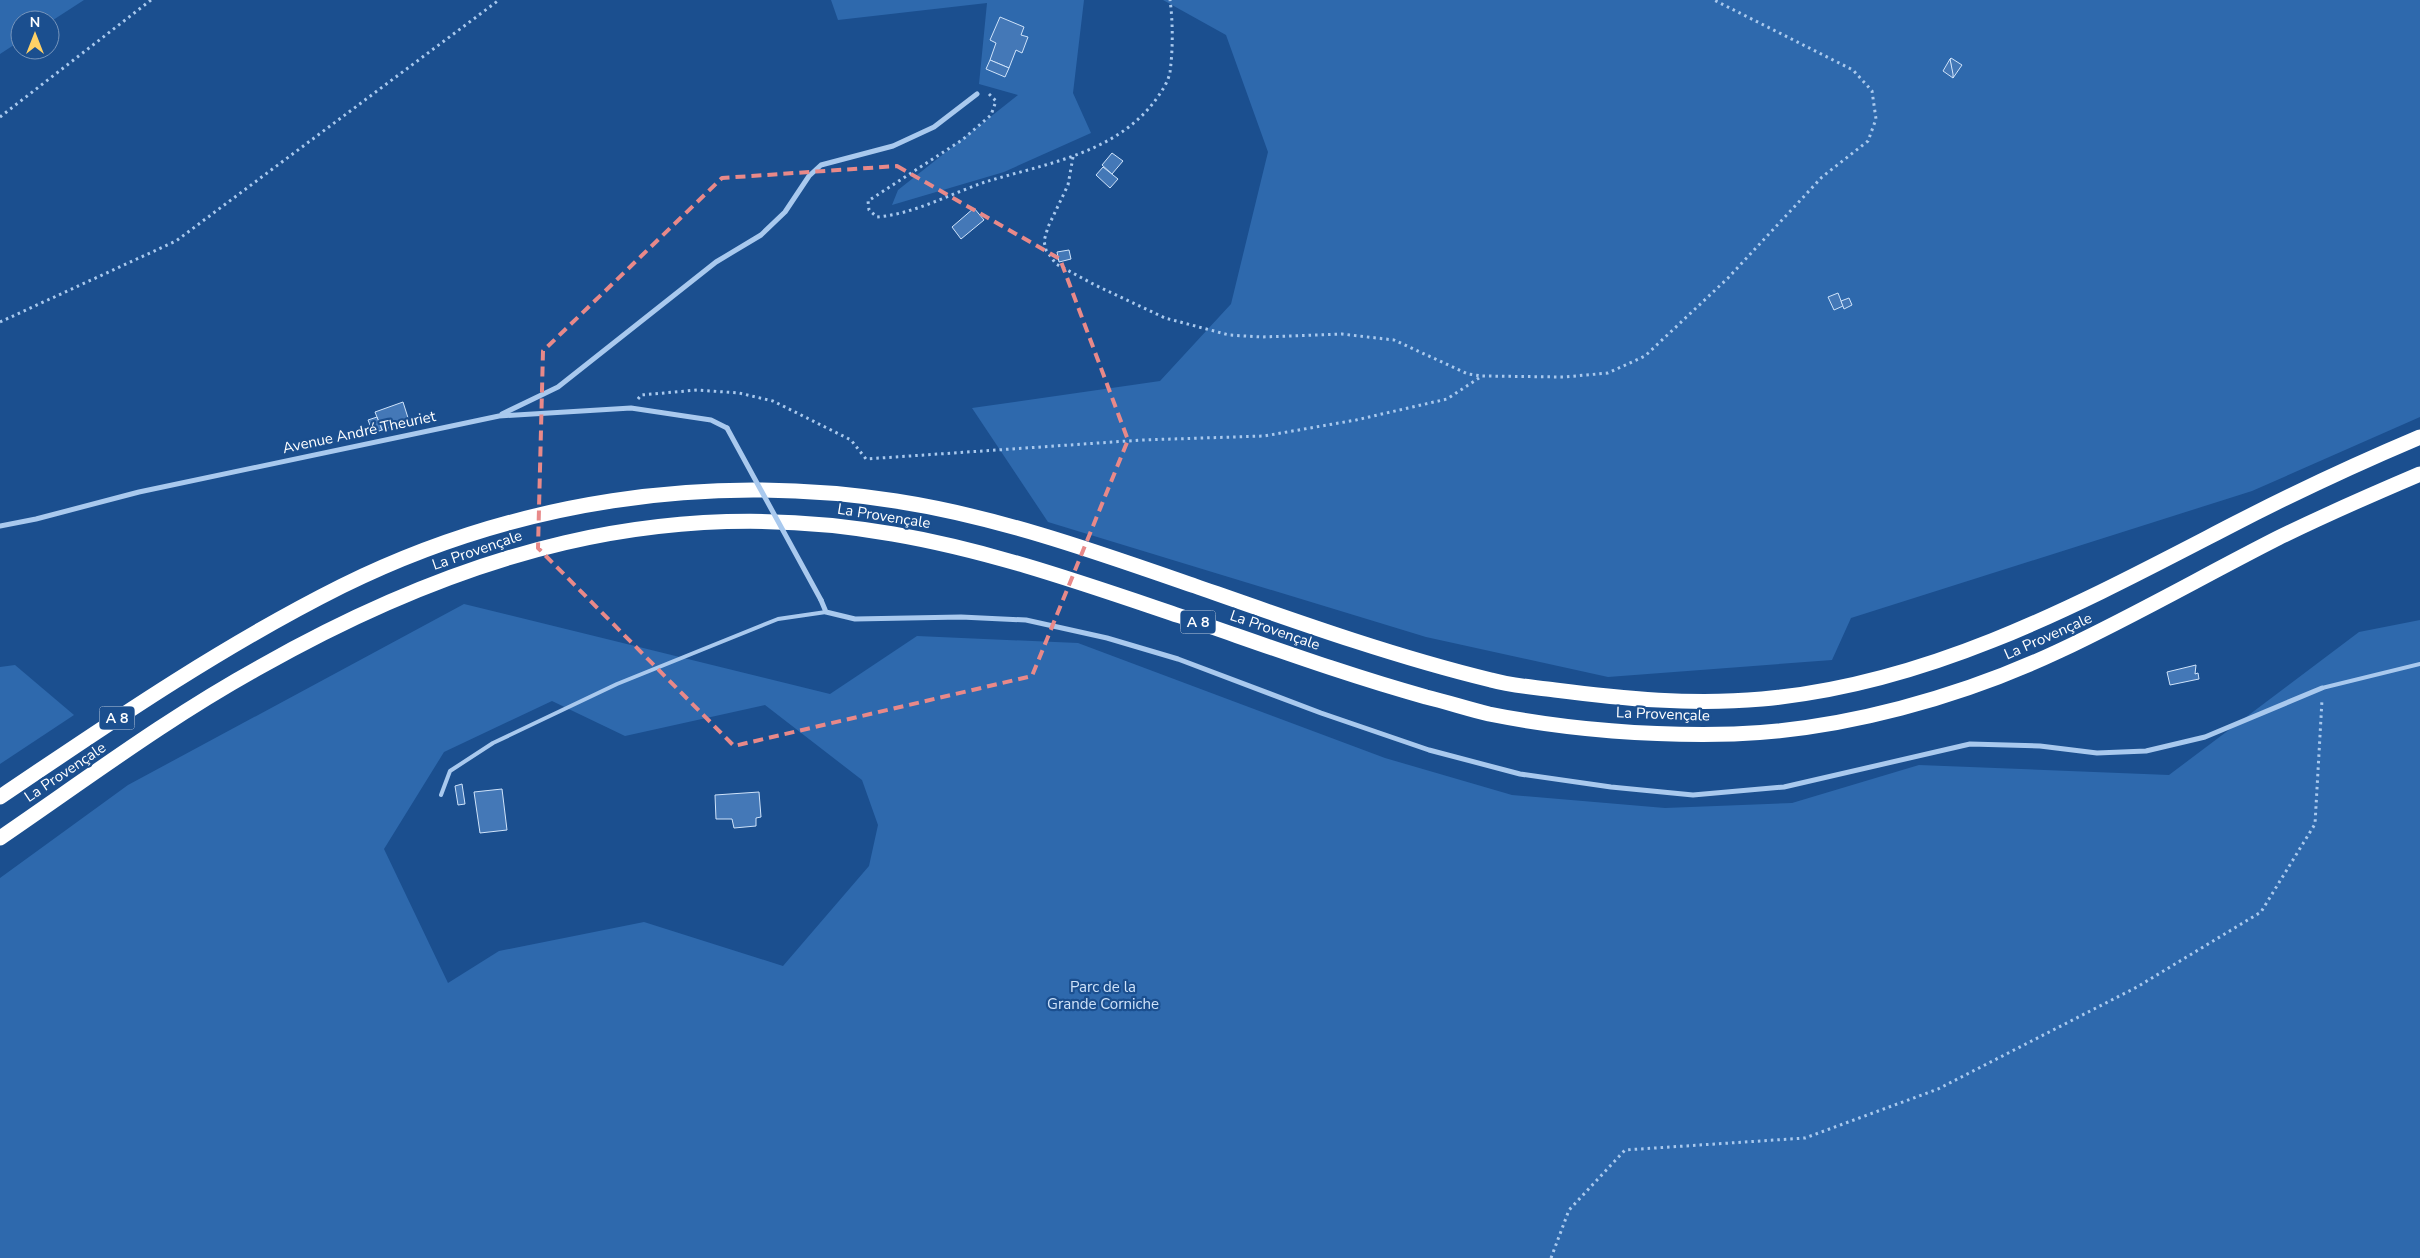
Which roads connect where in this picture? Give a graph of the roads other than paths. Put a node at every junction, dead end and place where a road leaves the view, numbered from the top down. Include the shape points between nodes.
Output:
1 (977, 94) road end
2 (499, 416) junction
3 (2420, 437) edge
4 (2420, 474) edge
5 (0, 526) edge
6 (826, 612) junction
7 (2420, 664) edge
8 (2322, 688) joint
9 (441, 795) dead end
10 (0, 797) edge
11 (0, 838) edge

1 - 2 street via 934,127 893,146 821,165 808,176 785,212 761,235 716,262 558,387
2 - 5 street, Avenue André Theuriet via 148,490
2 - 6 street, Avenue André Theuriet, bridge via 630,408 711,420 727,428
3 - 10 highway, La Provençale / A 8 via 2305,488 2108,590 1997,640 1914,669 1835,690 1698,702 1597,696 1497,682 1252,606 1064,540 974,516 895,501 810,492 724,489 628,496 526,518 436,546 345,585 237,643 110,722
4 - 11 highway, La Provençale / A 8 via 2277,539 2055,654 1999,677 1924,702 1866,716 1741,734 1620,731 1485,713 1359,678 1042,570 967,548 887,532 806,523 740,521 668,525 597,535 529,550 378,605 254,670 181,715
6 - 8 street via 855,619 962,616 1026,620 1107,638 1178,659 1321,713 1456,758 1520,774 1693,795 1784,787 1970,744 2040,746 2097,753 2146,751 2205,737
6 - 9 lane via 778,619 599,693 493,743 450,770
7 - 8 lane

